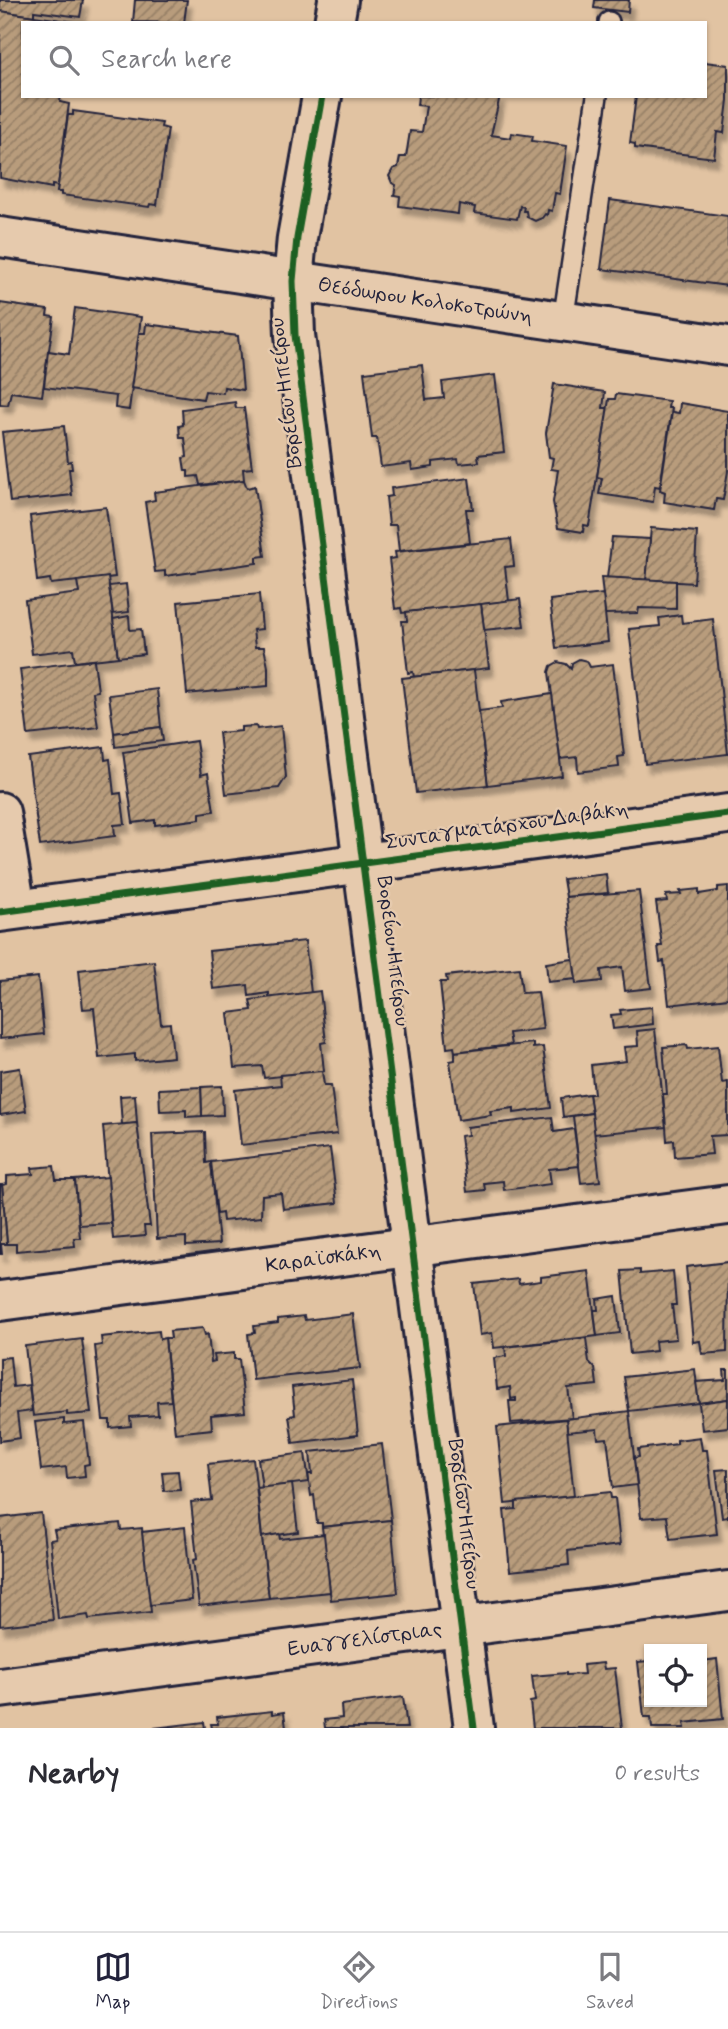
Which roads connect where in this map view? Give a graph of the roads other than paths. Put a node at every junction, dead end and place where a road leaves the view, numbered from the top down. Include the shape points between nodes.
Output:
1 (338, 0) edge
2 (334, 21) edge
3 (322, 98) edge
4 (597, 98) edge
5 (0, 237) edge
6 (293, 281) junction
7 (563, 321) junction
8 (728, 346) edge
9 (0, 812) edge
10 (728, 814) edge
11 (364, 862) junction
12 (8, 911) edge
13 (728, 1205) edge
14 (413, 1247) junction
15 (0, 1301) edge
16 (728, 1591) edge
17 (460, 1627) junction
18 (0, 1688) edge
19 (474, 1728) edge

1 - 2 street
3 - 6 street, Βορείου Ηπείρου
4 - 7 lane
5 - 6 street, Θεόδωρου Κολοκοτρώνη
6 - 7 street, Θεόδωρου Κολοκοτρώνη
6 - 11 street, Βορείου Ηπείρου via 295,335
7 - 8 street, Θεόδωρου Κολοκοτρώνη
9 - 12 street
10 - 11 street, Συνταγματάρχου Δαβάκη
11 - 12 street, Συνταγματάρχου Δαβάκη
11 - 14 street, Βορείου Ηπείρου
13 - 14 street, Καραϊσκάκη
14 - 15 street, Καραϊσκάκη
14 - 17 street, Βορείου Ηπείρου
16 - 17 street, Ευαγγελίστριας
17 - 18 street, Ευαγγελίστριας
17 - 19 street, Βορείου Ηπείρου

